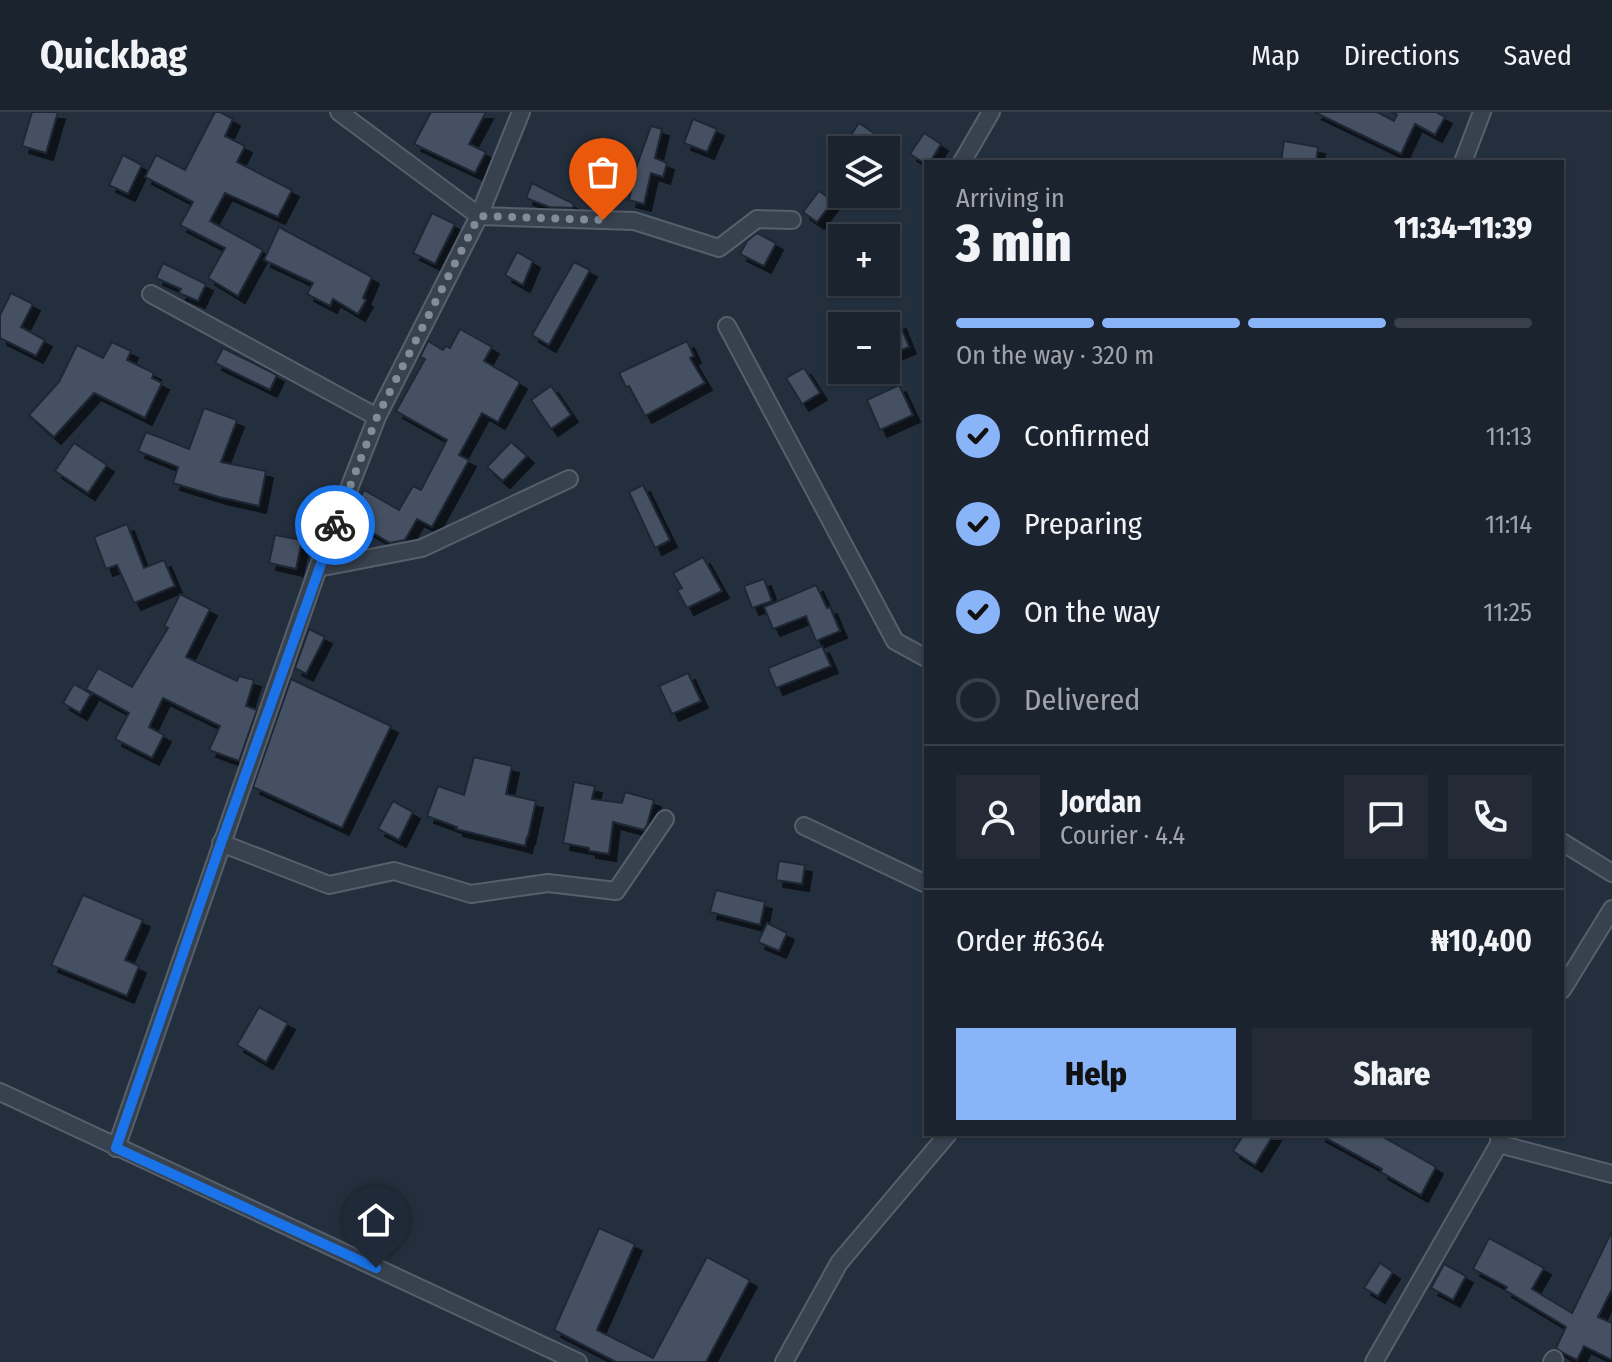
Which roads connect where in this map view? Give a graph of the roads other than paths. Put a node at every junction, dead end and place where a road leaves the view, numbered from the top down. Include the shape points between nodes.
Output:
1 (339, 112) edge
2 (521, 112) edge
3 (991, 112) edge
4 (1482, 112) edge
5 (963, 160) edge
6 (1464, 160) edge
7 (479, 216) junction
8 (792, 220) dead end
9 (151, 294) dead end
10 (727, 326) dead end
11 (377, 417) junction
12 (569, 479) dead end
13 (318, 568) junction
14 (924, 657) edge
15 (665, 819) dead end
16 (804, 826) dead end
17 (221, 843) junction
18 (1564, 843) edge
19 (1612, 873) edge
20 (924, 883) edge
21 (1612, 909) edge
22 (1564, 987) edge
23 (0, 1092) edge
24 (946, 1136) edge
25 (1499, 1139) edge
26 (116, 1148) junction
27 (1612, 1174) edge
28 (578, 1362) edge
29 (784, 1362) edge
30 (1374, 1362) edge

1 - 7 street
2 - 7 street
3 - 5 street
4 - 6 street
7 - 8 street via 634,221 719,248 757,219
7 - 11 street
9 - 11 street
10 - 14 street via 895,641
11 - 13 street
12 - 13 street via 422,548
13 - 17 street
15 - 17 street via 616,891 548,883 471,894 394,871 329,885
16 - 20 street
17 - 26 street
18 - 19 street
21 - 22 street
23 - 26 street
24 - 29 street via 839,1263
25 - 27 street
25 - 30 street
26 - 28 street

